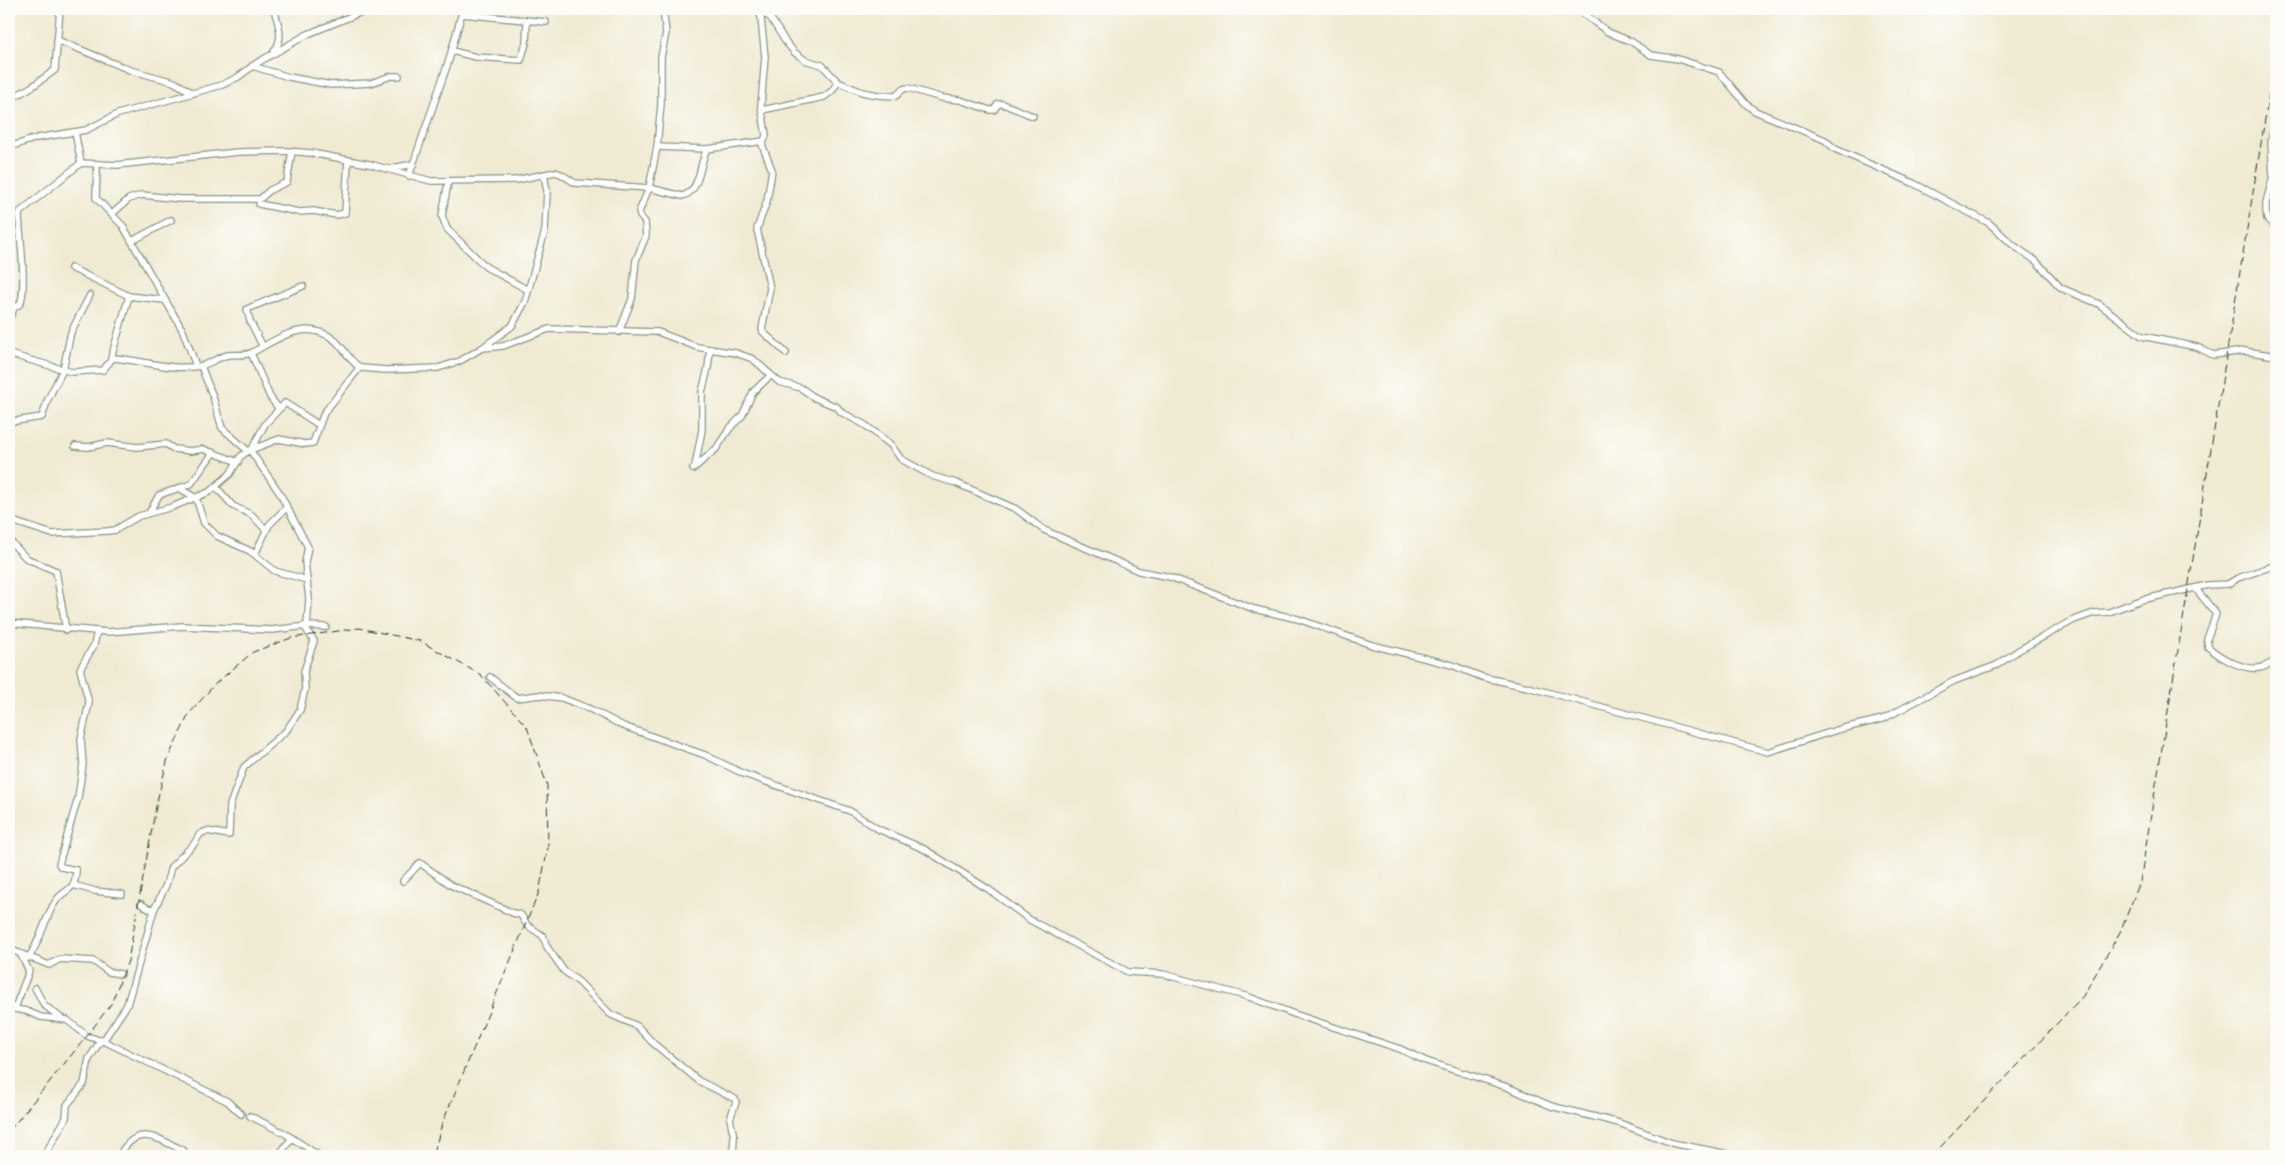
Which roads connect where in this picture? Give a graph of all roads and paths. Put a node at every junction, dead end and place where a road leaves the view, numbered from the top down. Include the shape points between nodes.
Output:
1 (60, 9) edge
2 (274, 9) edge
3 (369, 9) edge
4 (663, 9) edge
5 (1577, 9) edge
6 (760, 10) edge
7 (463, 12) edge
8 (527, 21) junction
9 (546, 22) dead end
10 (57, 40) junction
11 (452, 51) junction
12 (272, 54) junction
13 (252, 66) junction
14 (399, 76) dead end
15 (838, 82) junction
16 (193, 93) junction
17 (9, 100) edge
18 (762, 110) junction
19 (1033, 116) dead end
20 (2276, 120) edge
21 (75, 132) junction
22 (762, 142) junction
23 (9, 147) edge
24 (657, 147) junction
25 (706, 149) junction
26 (292, 151) junction
27 (348, 161) junction
28 (81, 163) junction
29 (97, 164) junction
30 (413, 164) junction
31 (388, 169) junction
32 (544, 174) junction
33 (409, 176) junction
34 (448, 183) junction
35 (649, 188) junction
36 (259, 204) dead end
37 (112, 214) junction
38 (172, 220) dead end
39 (2276, 228) edge
40 (132, 241) junction
41 (71, 268) dead end
42 (303, 286) dead end
43 (528, 290) junction
44 (90, 295) dead end
45 (129, 296) junction
46 (164, 300) junction
47 (9, 320) edge
48 (619, 332) junction
49 (262, 345) junction
50 (482, 348) junction
51 (710, 349) junction
52 (250, 353) junction
53 (786, 353) dead end
54 (9, 354) edge
55 (2276, 356) edge
56 (111, 358) junction
57 (199, 366) junction
58 (360, 368) junction
59 (63, 370) junction
60 (771, 375) junction
61 (279, 409) junction
62 (9, 422) edge
63 (319, 424) junction
64 (75, 446) dead end
65 (250, 450) junction
66 (213, 453) junction
67 (238, 462) junction
68 (216, 487) junction
69 (179, 488) junction
70 (196, 498) junction
71 (286, 508) junction
72 (149, 513) junction
73 (12, 521) edge
74 (9, 527) edge
75 (266, 530) junction
76 (9, 540) edge
77 (255, 554) junction
78 (2276, 565) edge
79 (2268, 567) junction
80 (2276, 570) edge
81 (307, 580) junction
82 (2196, 589) junction
83 (9, 624) edge
84 (306, 626) junction
85 (326, 627) dead end
86 (66, 630) junction
87 (97, 631) junction
88 (2276, 661) edge
89 (490, 677) dead end
90 (403, 881) dead end
91 (73, 885) junction
92 (122, 894) dead end
93 (141, 904) dead end
94 (154, 910) dead end
95 (9, 949) edge
96 (21, 955) junction
97 (28, 958) junction
98 (121, 974) dead end
99 (35, 988) dead end
100 (12, 1008) edge
101 (62, 1018) junction
102 (102, 1041) junction
103 (241, 1114) dead end
104 (250, 1116) dead end
105 (292, 1138) junction
106 (183, 1150) dead end
107 (44, 1156) edge
108 (118, 1156) edge
109 (278, 1156) edge
110 (320, 1156) edge
111 (733, 1156) edge
112 (1738, 1156) edge

1 - 10 street
2 - 12 street via 281,35 279,46
3 - 12 street via 322,27
4 - 24 street via 666,33 661,57
5 - 55 street via 1608,32 1651,54 1719,72 1755,111 1825,140 1835,149 1914,184 1989,223 2006,240 2036,261 2060,287 2099,304 2142,336 2197,347 2214,355 2245,350
6 - 15 street via 770,17 794,52 805,60 822,65
6 - 18 street via 765,57
7 - 8 street
7 - 11 street
8 - 9 street
8 - 11 street via 521,60 476,57
10 - 16 street via 130,70 174,82
10 - 17 street via 55,70
11 - 30 street
12 - 13 street
13 - 14 street via 331,85 361,85
13 - 16 street via 230,81
15 - 18 street via 824,97
15 - 19 street via 869,94 896,96 908,88 990,110 1003,104
16 - 21 street via 118,114
18 - 22 street via 766,135
20 - 39 street via 2272,142 2273,176 2266,212
21 - 23 street
21 - 28 street
22 - 25 street
22 - 53 street via 772,170 758,230 770,288 763,332
24 - 25 street
24 - 35 street
25 - 35 street via 699,176 686,195
26 - 27 street
26 - 29 street via 252,151 117,165
26 - 37 street via 288,182 270,190 260,199 180,199 142,195 129,199
27 - 31 street
27 - 36 street via 345,214 299,212
28 - 29 street
28 - 47 street via 20,212 22,295
29 - 37 street via 96,198
30 - 31 street
30 - 33 street
31 - 33 street
32 - 34 street via 516,180
32 - 35 street via 558,173 580,184
32 - 43 street via 547,192 545,231
33 - 34 street
34 - 43 street via 442,216 447,230 486,267
35 - 48 street via 639,212 646,225 646,236 636,260 632,299
37 - 40 street
38 - 40 street
40 - 46 street
41 - 45 street
42 - 49 street via 248,309
43 - 50 street via 520,315 512,326
44 - 59 street via 71,332
45 - 46 street
45 - 56 street
46 - 57 street
48 - 50 street via 544,329 503,346
48 - 51 street via 658,332
49 - 52 street
49 - 58 street via 301,332 316,331 340,344
50 - 58 street via 460,361 431,369
51 - 60 street via 746,356
51 - 60 street via 702,392 702,430 694,467 716,449 742,416 753,392
52 - 57 street via 225,356
52 - 61 street
54 - 59 street
56 - 57 street via 167,366
56 - 59 street via 108,365 97,371
57 - 65 street via 222,428
58 - 63 street via 324,412
59 - 62 street via 42,416
60 - 82 street via 779,382 801,388 838,408 891,445 901,459 932,476 1016,509 1044,530 1135,569 1170,577 1254,609 1298,619 1372,645 1452,665 1482,677 1768,752 1883,719 1954,681 1997,665 2074,620 2141,600
61 - 63 street via 290,404
61 - 65 street via 265,424
63 - 65 street via 317,438 311,444 282,438
64 - 66 street via 163,444 174,449 203,449
65 - 67 street via 242,454
65 - 71 street
66 - 67 street
66 - 69 street via 193,482
67 - 68 street
68 - 70 street
68 - 75 street via 233,506 252,514
69 - 70 street
69 - 72 street via 159,495
70 - 72 street
70 - 77 street via 204,523 213,533
71 - 75 street
71 - 81 street via 308,547 305,562
72 - 73 street via 112,531 59,535
73 - 74 street
75 - 77 street
76 - 86 street via 26,558 56,571
77 - 81 street via 275,571
78 - 79 street
79 - 80 street
79 - 82 street via 2228,584
81 - 84 street
82 - 88 street via 2216,614 2207,639 2208,647 2230,661 2252,668
83 - 86 street
84 - 85 street
84 - 87 street via 272,630 182,626
84 - 93 street via 314,641 304,671 305,689 300,710 286,731 244,767 230,805 229,835 207,831 200,834 171,867 155,908 149,909
86 - 87 street
87 - 91 street via 94,645 80,669 89,703 81,739 83,764 77,803 59,864 76,870
89 - 112 street via 517,698 539,695 562,698 623,726 706,754 744,774 850,811 878,829 924,849 1030,920 1128,972 1163,974 1249,997 1551,1106 1628,1126 1672,1143
90 - 111 street via 420,863 451,885 521,915 527,925 543,936 565,972 608,1012 637,1026 699,1081 735,1100 730,1119 734,1137
91 - 92 street
91 - 97 street via 56,901
94 - 102 street via 127,1005
95 - 96 street
96 - 97 street
96 - 100 street via 29,971
97 - 98 street via 50,966 60,959 93,961 109,972
99 - 101 street via 44,1005
100 - 101 street via 40,1018
101 - 102 street via 88,1036
102 - 103 street via 227,1101
102 - 107 street via 89,1060 84,1084 67,1106 66,1118
104 - 105 street
105 - 109 street
105 - 110 street
106 - 108 street via 155,1136 144,1135 134,1138

